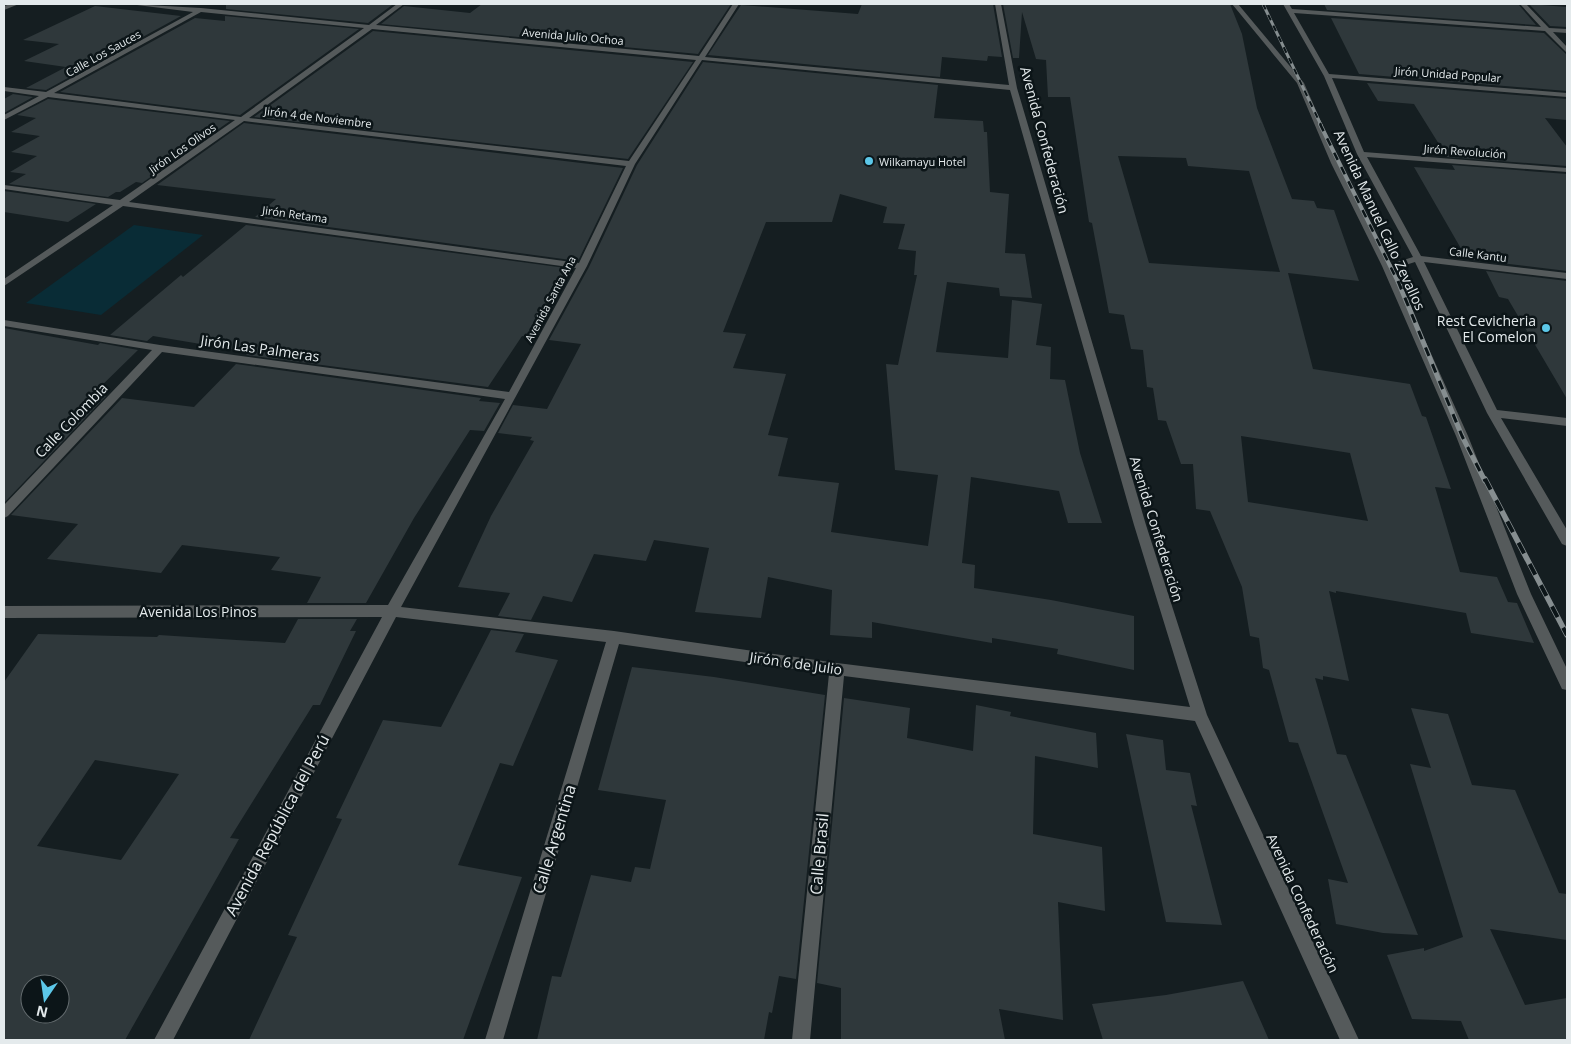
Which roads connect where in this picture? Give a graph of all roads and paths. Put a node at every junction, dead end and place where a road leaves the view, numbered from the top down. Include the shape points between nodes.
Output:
1 (16, 4) edge
2 (132, 4) edge
3 (212, 4) edge
4 (400, 4) edge
5 (736, 4) edge
6 (998, 4) edge
7 (1235, 4) edge
8 (1523, 4) edge
9 (1288, 7) edge
10 (4, 8) edge
11 (199, 11) junction
12 (370, 27) junction
13 (1546, 29) junction
14 (1567, 31) edge
15 (1567, 51) edge
16 (700, 58) junction
17 (1327, 76) junction
18 (1013, 88) junction
19 (4, 89) edge
20 (49, 94) junction
21 (1567, 95) edge
22 (4, 118) edge
23 (242, 119) junction
24 (1361, 154) junction
25 (631, 164) junction
26 (1567, 170) edge
27 (4, 187) edge
28 (124, 202) junction
29 (1418, 258) junction
30 (582, 266) junction
31 (1387, 266) junction
32 (1567, 276) edge
33 (4, 283) edge
34 (4, 323) edge
35 (160, 348) junction
36 (512, 396) junction
37 (1494, 414) junction
38 (1567, 422) edge
39 (4, 513) edge
40 (1567, 541) edge
41 (392, 611) junction
42 (4, 612) edge
43 (614, 637) junction
44 (837, 668) junction
45 (1567, 684) edge
46 (1200, 715) junction
47 (162, 1040) edge
48 (494, 1040) edge
49 (801, 1040) edge
50 (1350, 1040) edge

1 - 10 street
2 - 11 street, Avenida Julio Ochoa
3 - 11 street, Calle Los Sauces
4 - 12 street, Jirón Los Olivos
5 - 16 street, Avenida Santa Ana
6 - 18 street, Avenida Confederación
7 - 31 street, Avenida Manuel Callo Zevallos via 1300,83 1335,163
8 - 13 street
9 - 13 street
9 - 17 street, Avenida Manuel Callo Zevallos
11 - 12 street, Avenida Julio Ochoa
11 - 20 street, Calle Los Sauces
12 - 16 street, Avenida Julio Ochoa
12 - 23 street, Jirón Los Olivos
13 - 14 street
13 - 15 street
16 - 18 street, Avenida Julio Ochoa
16 - 25 street, Avenida Santa Ana
17 - 21 street, Jirón Unidad Popular
17 - 24 street, Avenida Manuel Callo Zevallos
18 - 46 street, Avenida Confederación via 1140,525
19 - 20 street, Jirón 4 de Noviembre
20 - 22 street, Calle Los Sauces
20 - 23 street, Jirón 4 de Noviembre
23 - 25 street, Jirón 4 de Noviembre
23 - 28 street, Jirón Los Olivos
24 - 26 street, Jirón Revolución
24 - 29 street, Avenida Manuel Callo Zevallos
25 - 30 street, Avenida Santa Ana
27 - 28 street, Jirón Retama
28 - 30 street, Jirón Retama
28 - 33 street, Jirón Los Olivos
29 - 31 street, Calle Kantu
29 - 32 street, Calle Kantu
29 - 37 street, Avenida Manuel Callo Zevallos
30 - 36 street, Avenida Santa Ana
31 - 45 street, Avenida Manuel Callo Zevallos via 1462,436 1524,594
34 - 35 street, Jirón Las Palmeras
35 - 36 street, Jirón Las Palmeras
35 - 39 street, Calle Colombia
36 - 41 street, Avenida Santa Ana
37 - 38 street
37 - 40 street, Avenida Manuel Callo Zevallos
41 - 42 street, Avenida Los Pinos
41 - 43 street, Jirón 6 de Julio
41 - 47 street, Avenida República del Perú
43 - 44 street, Jirón 6 de Julio
43 - 48 street, Calle Argentina
44 - 46 street, Jirón 6 de Julio
44 - 49 street, Calle Brasil
46 - 50 street, Avenida Confederación

